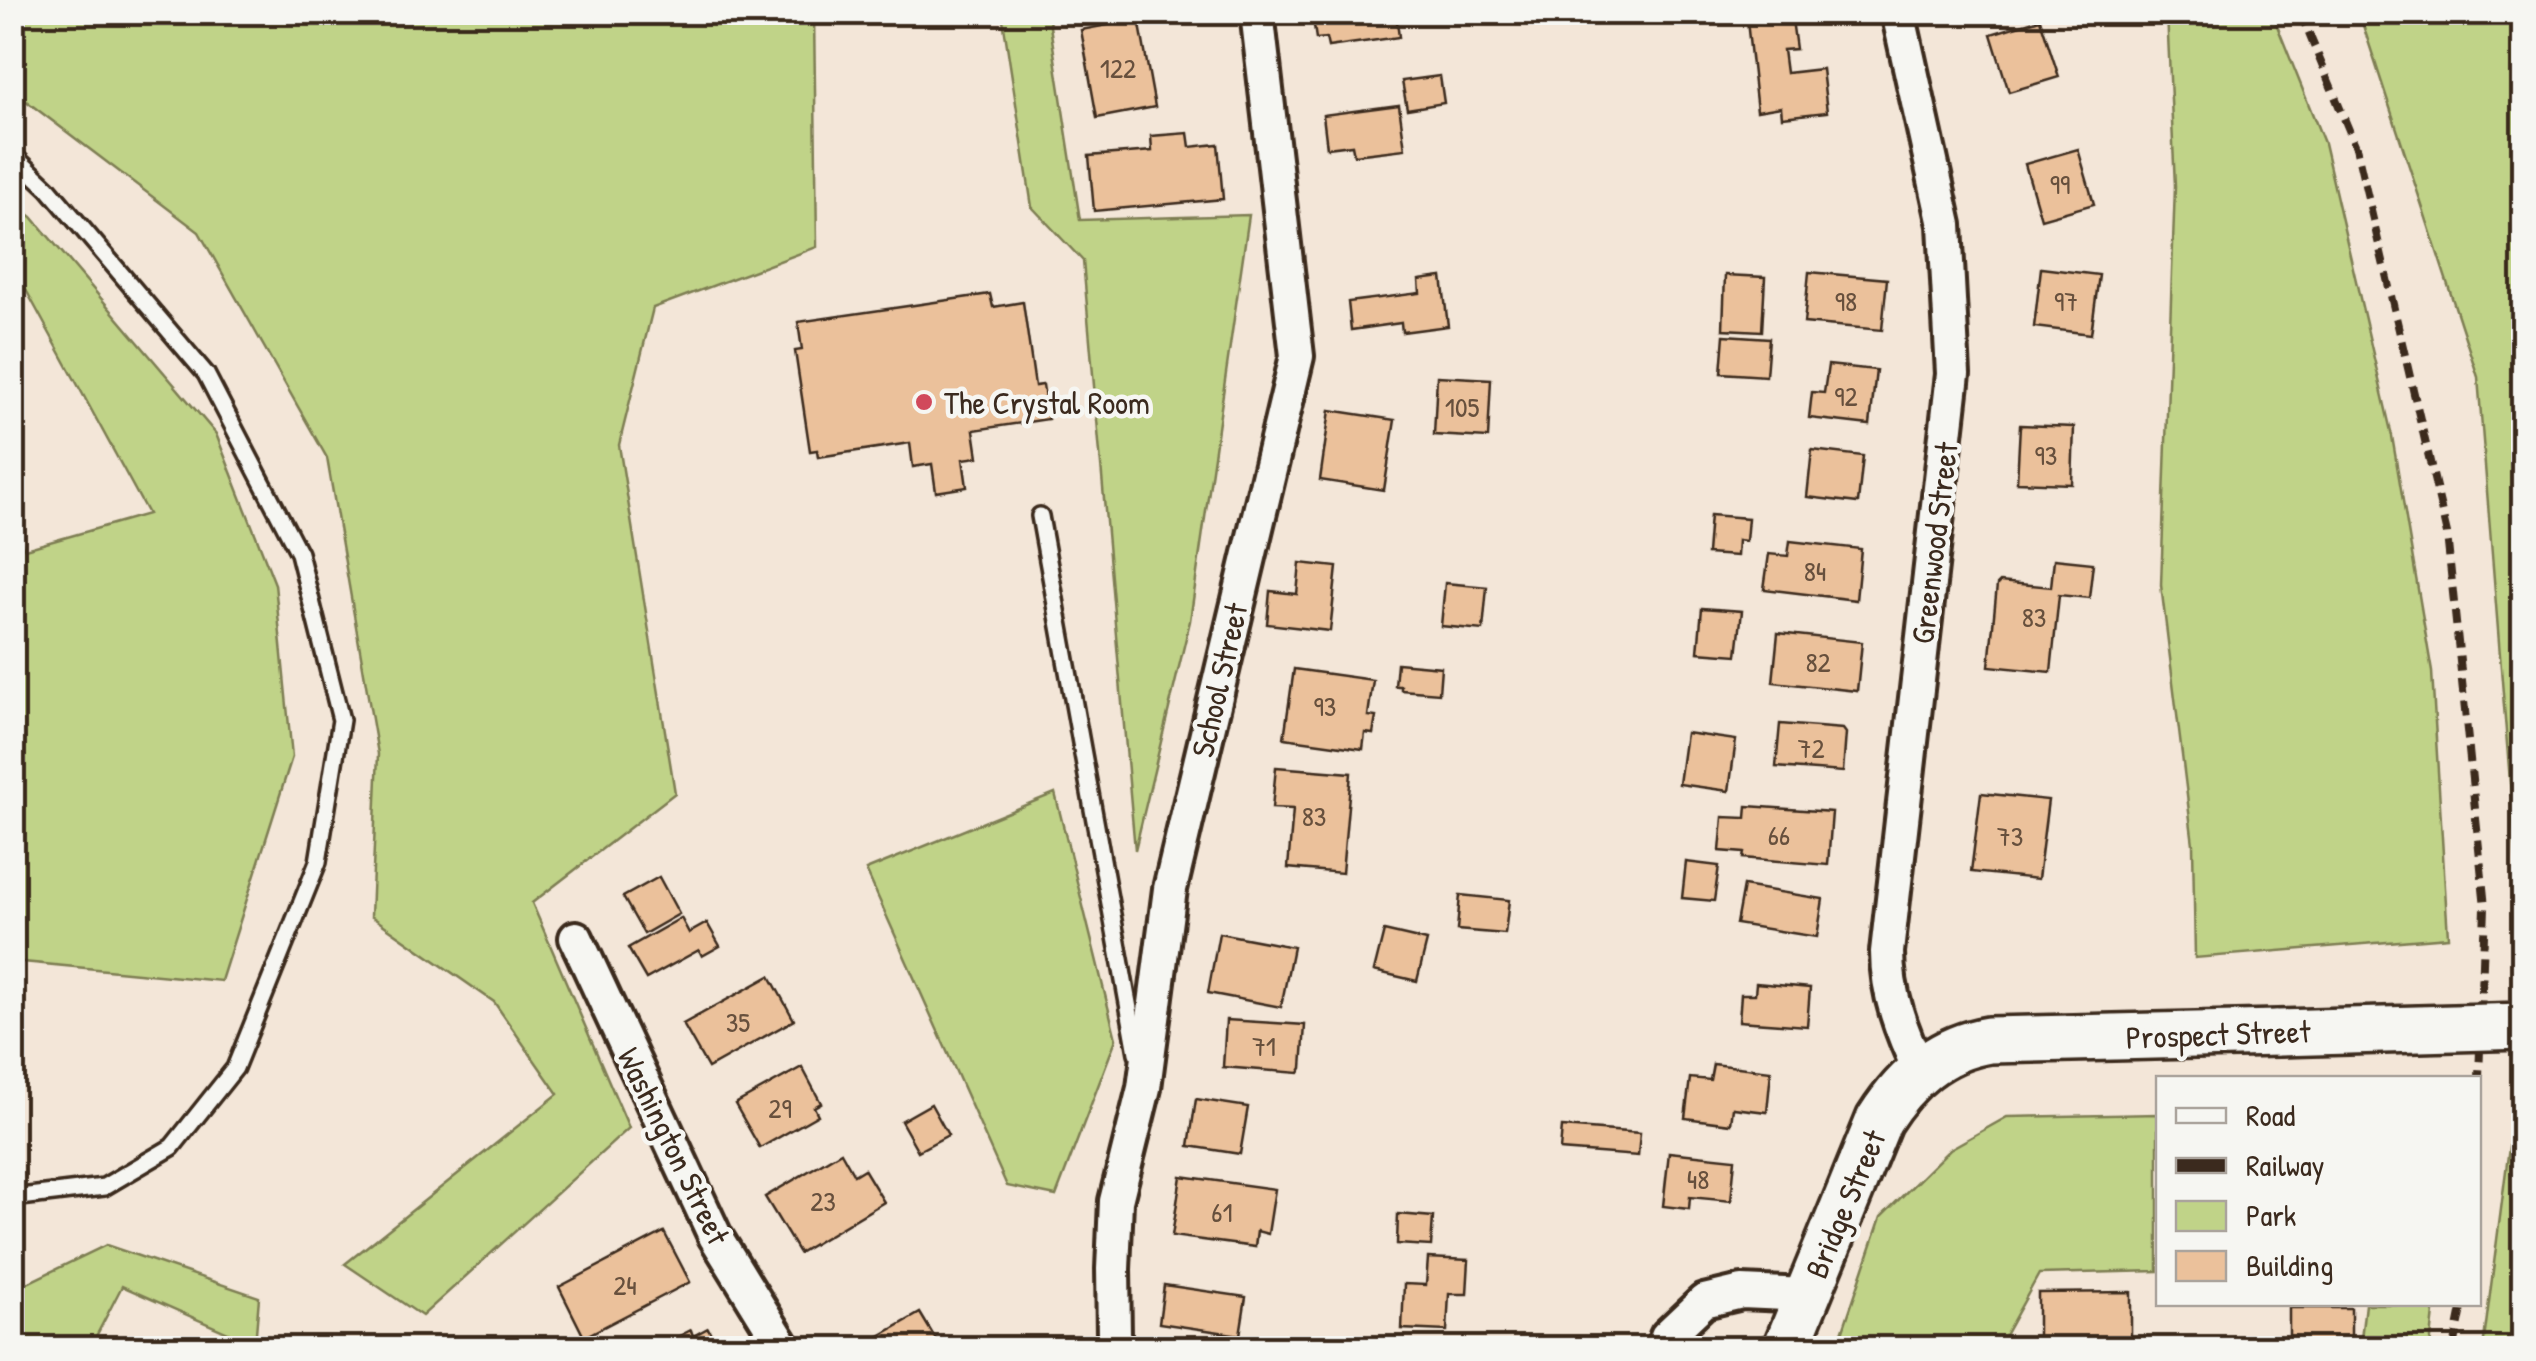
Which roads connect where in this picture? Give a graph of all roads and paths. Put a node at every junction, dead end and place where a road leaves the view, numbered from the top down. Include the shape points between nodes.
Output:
1 (1257, 12) edge
2 (1898, 12) edge
3 (12, 154) edge
4 (1040, 516) dead end
5 (576, 938) dead end
6 (2524, 1026) edge
7 (1920, 1070) junction
8 (1144, 1088) junction
9 (12, 1198) edge
10 (1807, 1295) junction
11 (784, 1348) edge
12 (1116, 1348) edge
13 (1663, 1348) edge
14 (1786, 1348) edge

1 - 8 street, School Street via 1297,356 1170,889
2 - 7 street, Greenwood Street via 1945,225 1953,374 1887,952 1894,1005
3 - 9 lane via 206,374 299,553 341,720 318,862 235,1068 172,1147 104,1186
4 - 8 lane
5 - 11 street, Washington Street via 715,1236
6 - 7 main road, Prospect Street, bridge via 1989,1040 1958,1048
7 - 10 main road, Bridge Street via 1879,1120
8 - 12 street, School Street via 1116,1201
10 - 13 street via 1742,1292 1704,1301
10 - 14 main road, Bridge Street

